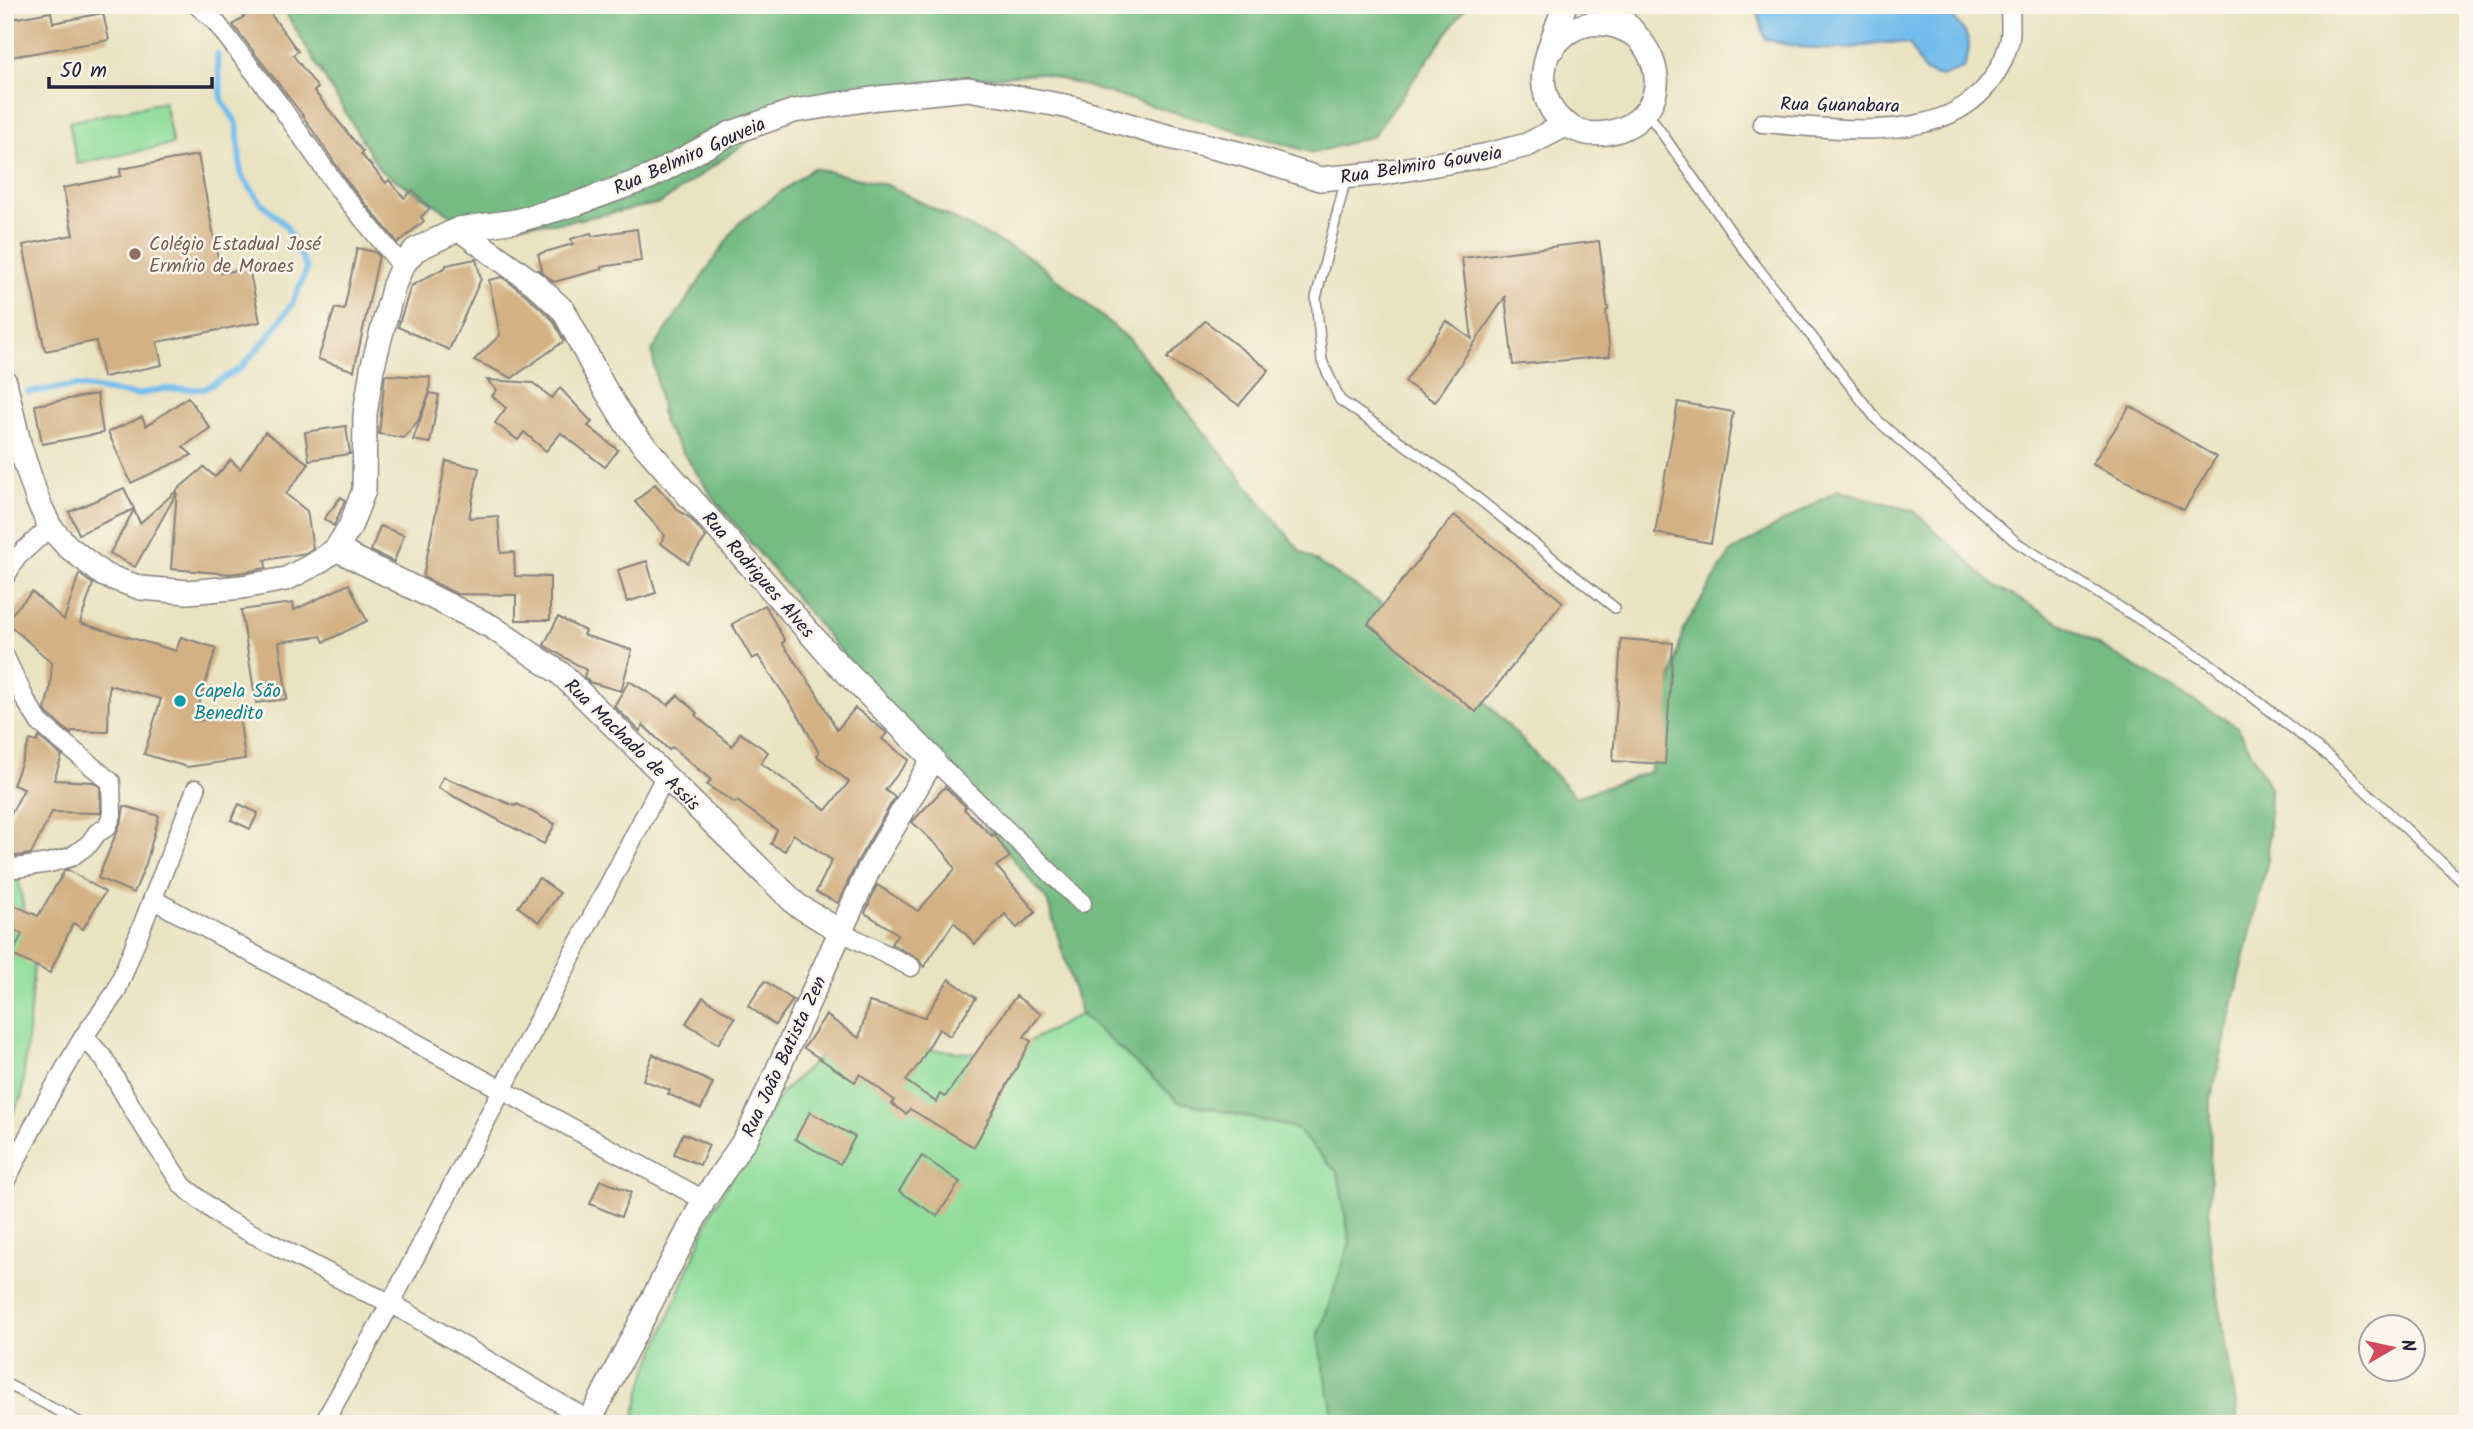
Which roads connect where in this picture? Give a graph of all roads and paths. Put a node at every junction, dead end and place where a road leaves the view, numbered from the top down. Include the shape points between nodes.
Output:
1 (197, 5) edge
2 (1565, 5) edge
3 (1611, 5) edge
4 (2010, 5) edge
5 (1635, 35) junction
6 (1549, 54) junction
7 (1646, 111) junction
8 (1762, 123) dead end
9 (1566, 124) junction
10 (1347, 177) junction
11 (459, 229) junction
12 (402, 266) junction
13 (5, 382) edge
14 (13, 448) edge
15 (50, 527) junction
16 (336, 548) junction
17 (5, 578) edge
18 (1615, 608) dead end
19 (7, 667) edge
20 (933, 758) junction
21 (666, 775) junction
22 (197, 789) dead end
23 (5, 866) edge
24 (2468, 887) edge
25 (154, 900) junction
26 (1082, 903) dead end
27 (840, 931) junction
28 (911, 967) dead end
29 (85, 1036) junction
30 (503, 1088) junction
31 (5, 1182) edge
32 (704, 1200) junction
33 (391, 1303) junction
34 (5, 1383) edge
35 (588, 1422) edge
36 (83, 1424) edge
37 (323, 1424) edge

1 - 12 street via 214,20 340,191
2 - 6 street
3 - 5 street
4 - 8 street, Rua Guanabara via 2010,42 1991,83 1964,109 1915,127 1857,130
5 - 6 street via 1604,22 1587,24 1558,40
5 - 7 street via 1646,47 1654,71 1653,96
6 - 9 street via 1544,87 1549,103
7 - 9 street via 1620,131 1603,135 1587,134
7 - 24 lane via 1741,247 1877,420 2016,542 2212,665 2334,762
9 - 10 street, Rua Belmiro Gouveia via 1514,149
10 - 11 street, Rua Belmiro Gouveia via 1320,179 1065,106 968,89 794,111 731,133 650,177 576,204
10 - 18 lane via 1316,298 1322,360 1340,400 1450,476
11 - 12 street, Rua Belmiro Gouveia via 415,250
11 - 20 street, Rua Rodrigues Alves via 564,311 629,428 830,656
12 - 16 street via 372,369 365,414 364,490
13 - 14 street
14 - 15 street
15 - 16 street via 104,575 141,588 188,592 286,579
15 - 17 street via 17,557
16 - 21 street, Rua Machado de Assis via 492,627 560,673
19 - 23 street via 40,723 111,782 112,815 107,827 71,857
20 - 26 street, Rua Rodrigues Alves
20 - 27 street, Rua João Batista Zen via 869,869
21 - 27 street, Rua Machado de Assis via 797,905
21 - 30 street
22 - 25 street
25 - 29 street via 117,992
25 - 30 street
27 - 28 street, Rua Machado de Assis
27 - 32 street, Rua João Batista Zen via 748,1135
29 - 31 street
29 - 33 street via 183,1186 224,1219
30 - 32 street
30 - 33 street
32 - 35 street, Rua João Batista Zen
33 - 35 street
33 - 37 street
34 - 36 lane

